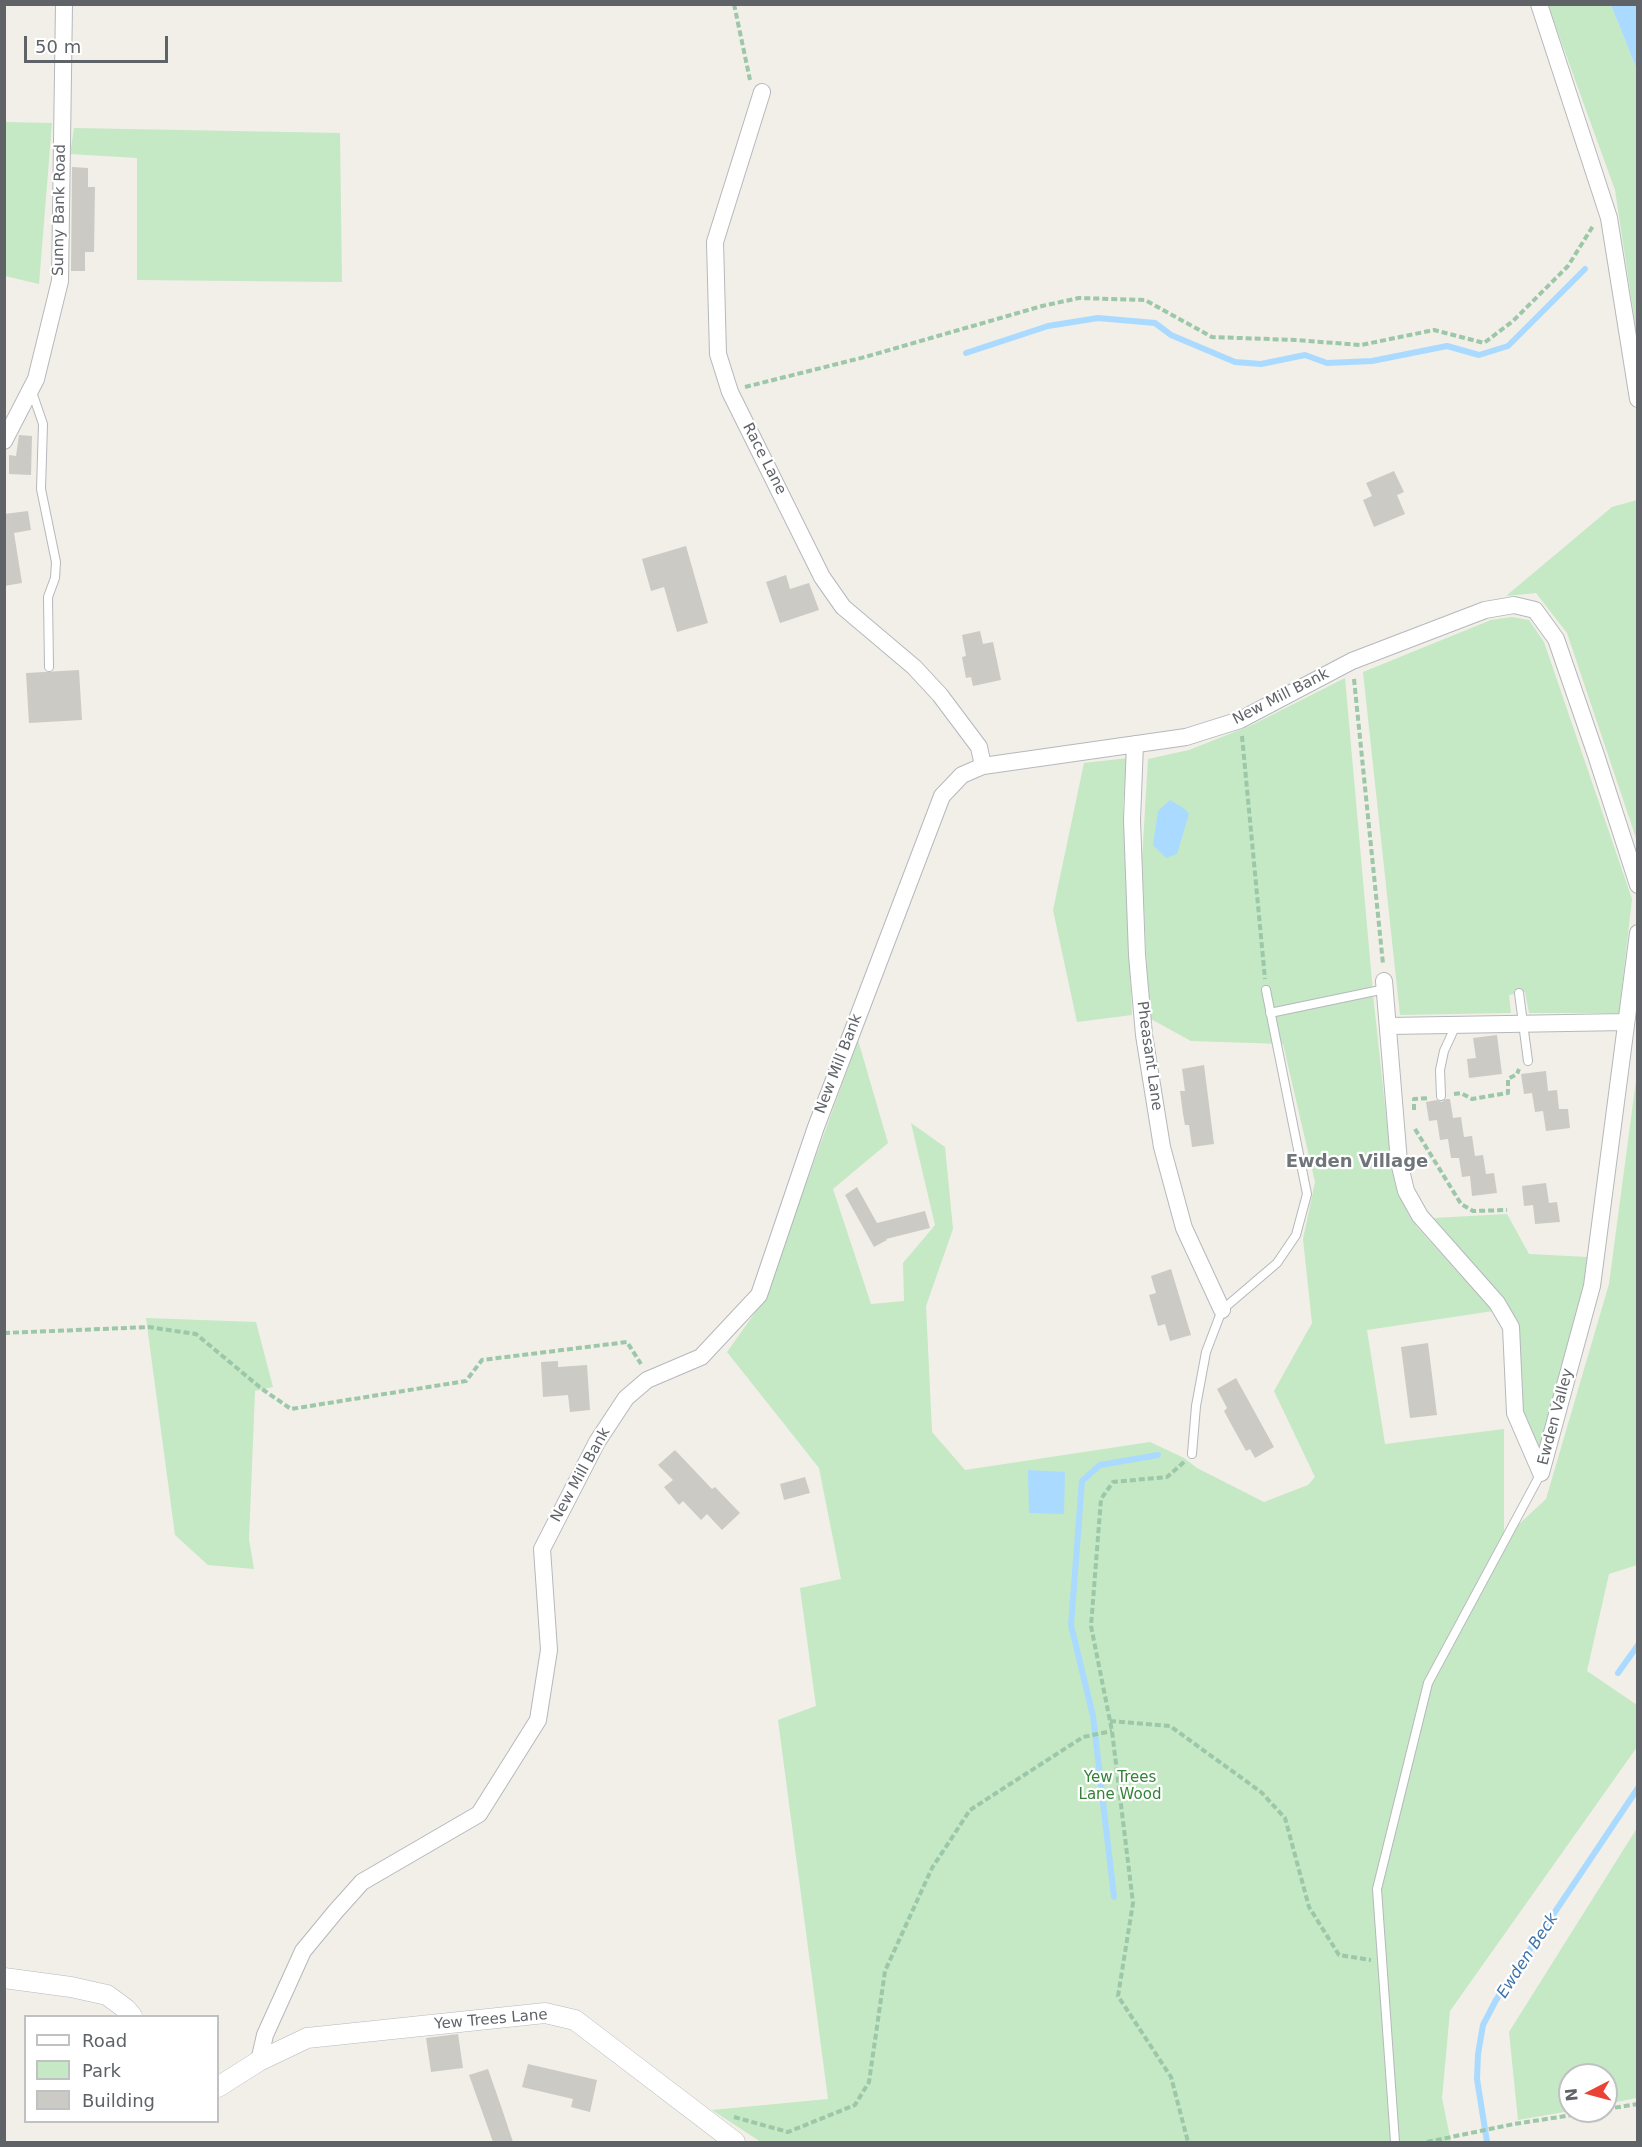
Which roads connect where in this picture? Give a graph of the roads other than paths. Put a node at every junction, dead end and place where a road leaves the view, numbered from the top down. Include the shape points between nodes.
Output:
1 (64, 4) edge
2 (1539, 4) edge
3 (762, 92) road end
4 (31, 388) junction
5 (1638, 399) edge
6 (4, 441) edge
7 (49, 667) dead end
8 (1135, 744) junction
9 (983, 766) junction
10 (1638, 885) edge
11 (1638, 933) edge
12 (1385, 985) joint
13 (1266, 990) road end
14 (1519, 993) dead end
15 (1270, 1013) junction
16 (1626, 1023) junction
17 (1456, 1024) junction
18 (1524, 1024) junction
19 (1389, 1026) junction
20 (1528, 1061) road end
21 (1441, 1096) road end
22 (1222, 1310) junction
23 (1192, 1454) road end
24 (1541, 1473) junction
25 (4, 1978) edge
26 (131, 2015) edge
27 (258, 2061) junction
28 (219, 2086) edge
29 (735, 2142) edge
30 (1395, 2142) edge

1 - 4 street, Sunny Bank Road via 60,281
2 - 5 street via 1609,218
3 - 9 street, Race Lane via 715,243 718,354 730,392 822,577 843,607 915,667 940,695 979,747
4 - 6 street, Sunny Bank Road
4 - 7 lane via 43,424 41,489 56,562 48,597
8 - 9 street, New Mill Bank
8 - 10 street, New Mill Bank via 1186,737 1240,720 1352,661 1485,610 1514,605 1535,610 1556,639
8 - 22 street, Pheasant Lane via 1132,820 1144,1035 1162,1146 1185,1228
9 - 27 street, New Mill Bank via 962,775 942,796 816,1126 759,1295 701,1357 647,1380 627,1398 597,1442 542,1549 549,1650 538,1720 479,1814 362,1882 303,1951 265,2034
11 - 16 street, Ewden Valley
12 - 15 lane
12 - 19 street, Ewden Valley
13 - 15 lane
14 - 18 lane
15 - 22 lane via 1307,1194 1296,1235 1277,1263
16 - 18 street
16 - 24 street, Ewden Valley via 1592,1286
17 - 18 street
17 - 19 street
17 - 21 lane via 1440,1069
18 - 20 lane
19 - 24 street, Ewden Valley via 1399,1162 1406,1191 1420,1216 1497,1303 1511,1327 1515,1413
22 - 23 lane via 1206,1352
24 - 30 lane via 1428,1683 1377,1889
25 - 26 street via 107,1995
27 - 28 street, Yew Trees Lane
27 - 29 street, Yew Trees Lane via 307,2038 545,2013 575,2020

